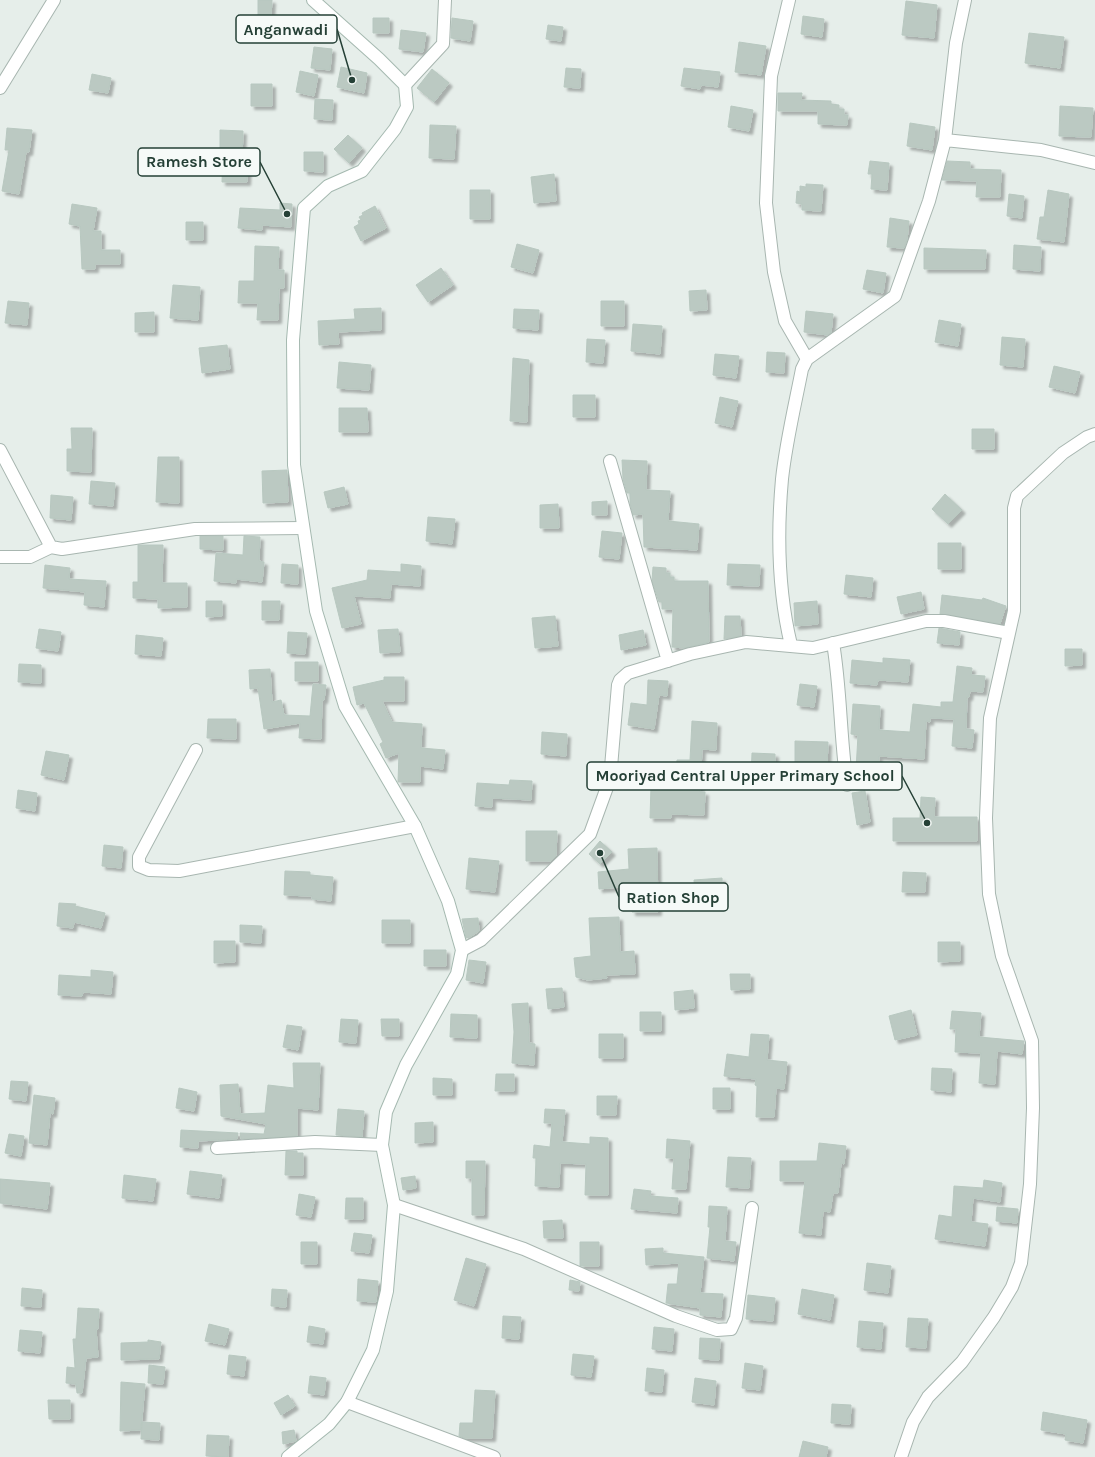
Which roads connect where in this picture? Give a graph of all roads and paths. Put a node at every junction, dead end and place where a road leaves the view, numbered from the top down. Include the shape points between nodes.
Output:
1 (54, 0) edge
2 (313, 0) edge
3 (445, 0) edge
4 (788, 0) edge
5 (966, 0) edge
6 (405, 85) junction
7 (0, 88) edge
8 (945, 140) junction
9 (1095, 163) edge
10 (807, 359) junction
11 (1095, 434) edge
12 (0, 450) edge
13 (610, 461) dead end
14 (303, 528) junction
15 (51, 547) junction
16 (0, 557) edge
17 (1009, 633) junction
18 (833, 643) junction
19 (791, 645) junction
20 (668, 660) junction
21 (196, 750) dead end
22 (847, 785) dead end
23 (415, 826) junction
24 (462, 950) junction
25 (382, 1145) junction
26 (217, 1148) dead end
27 (394, 1205) junction
28 (752, 1208) dead end
29 (347, 1402) junction
30 (288, 1457) edge
31 (494, 1457) edge
32 (901, 1457) edge

1 - 7 street
2 - 6 street
3 - 6 street via 443,44
4 - 10 street via 771,76 766,203 774,272 786,321
5 - 8 street via 956,43
6 - 14 street via 407,107 395,128 362,171 328,186 304,208 293,340 294,465
8 - 9 street via 1041,150
8 - 10 street via 929,202 896,296
10 - 19 street via 802,369 782,478 780,583 784,617
11 - 17 street via 1063,453 1018,496 1014,508 1014,610
12 - 15 street
13 - 20 street
14 - 15 street via 195,529 62,549
14 - 23 street via 316,611 346,706
15 - 16 street via 30,557
17 - 18 street via 944,621 926,621
17 - 32 street via 990,718 986,818 989,894 1002,956 1032,1041 1034,1108 1030,1184 1021,1263 1012,1287 994,1317 962,1362 928,1397 913,1422
18 - 19 street via 813,648
18 - 22 street via 839,678
19 - 20 street via 746,642
20 - 24 street via 628,673 620,680 610,779 590,834 481,940
21 - 23 street via 139,857 139,866 149,870 179,871
23 - 24 street via 448,901
24 - 25 street via 457,974 406,1065 386,1112
25 - 26 street via 315,1142
25 - 27 street
27 - 28 street via 524,1249 676,1316 717,1330 730,1329 736,1318
27 - 29 street via 387,1291 373,1350
29 - 30 street via 329,1424
29 - 31 street

